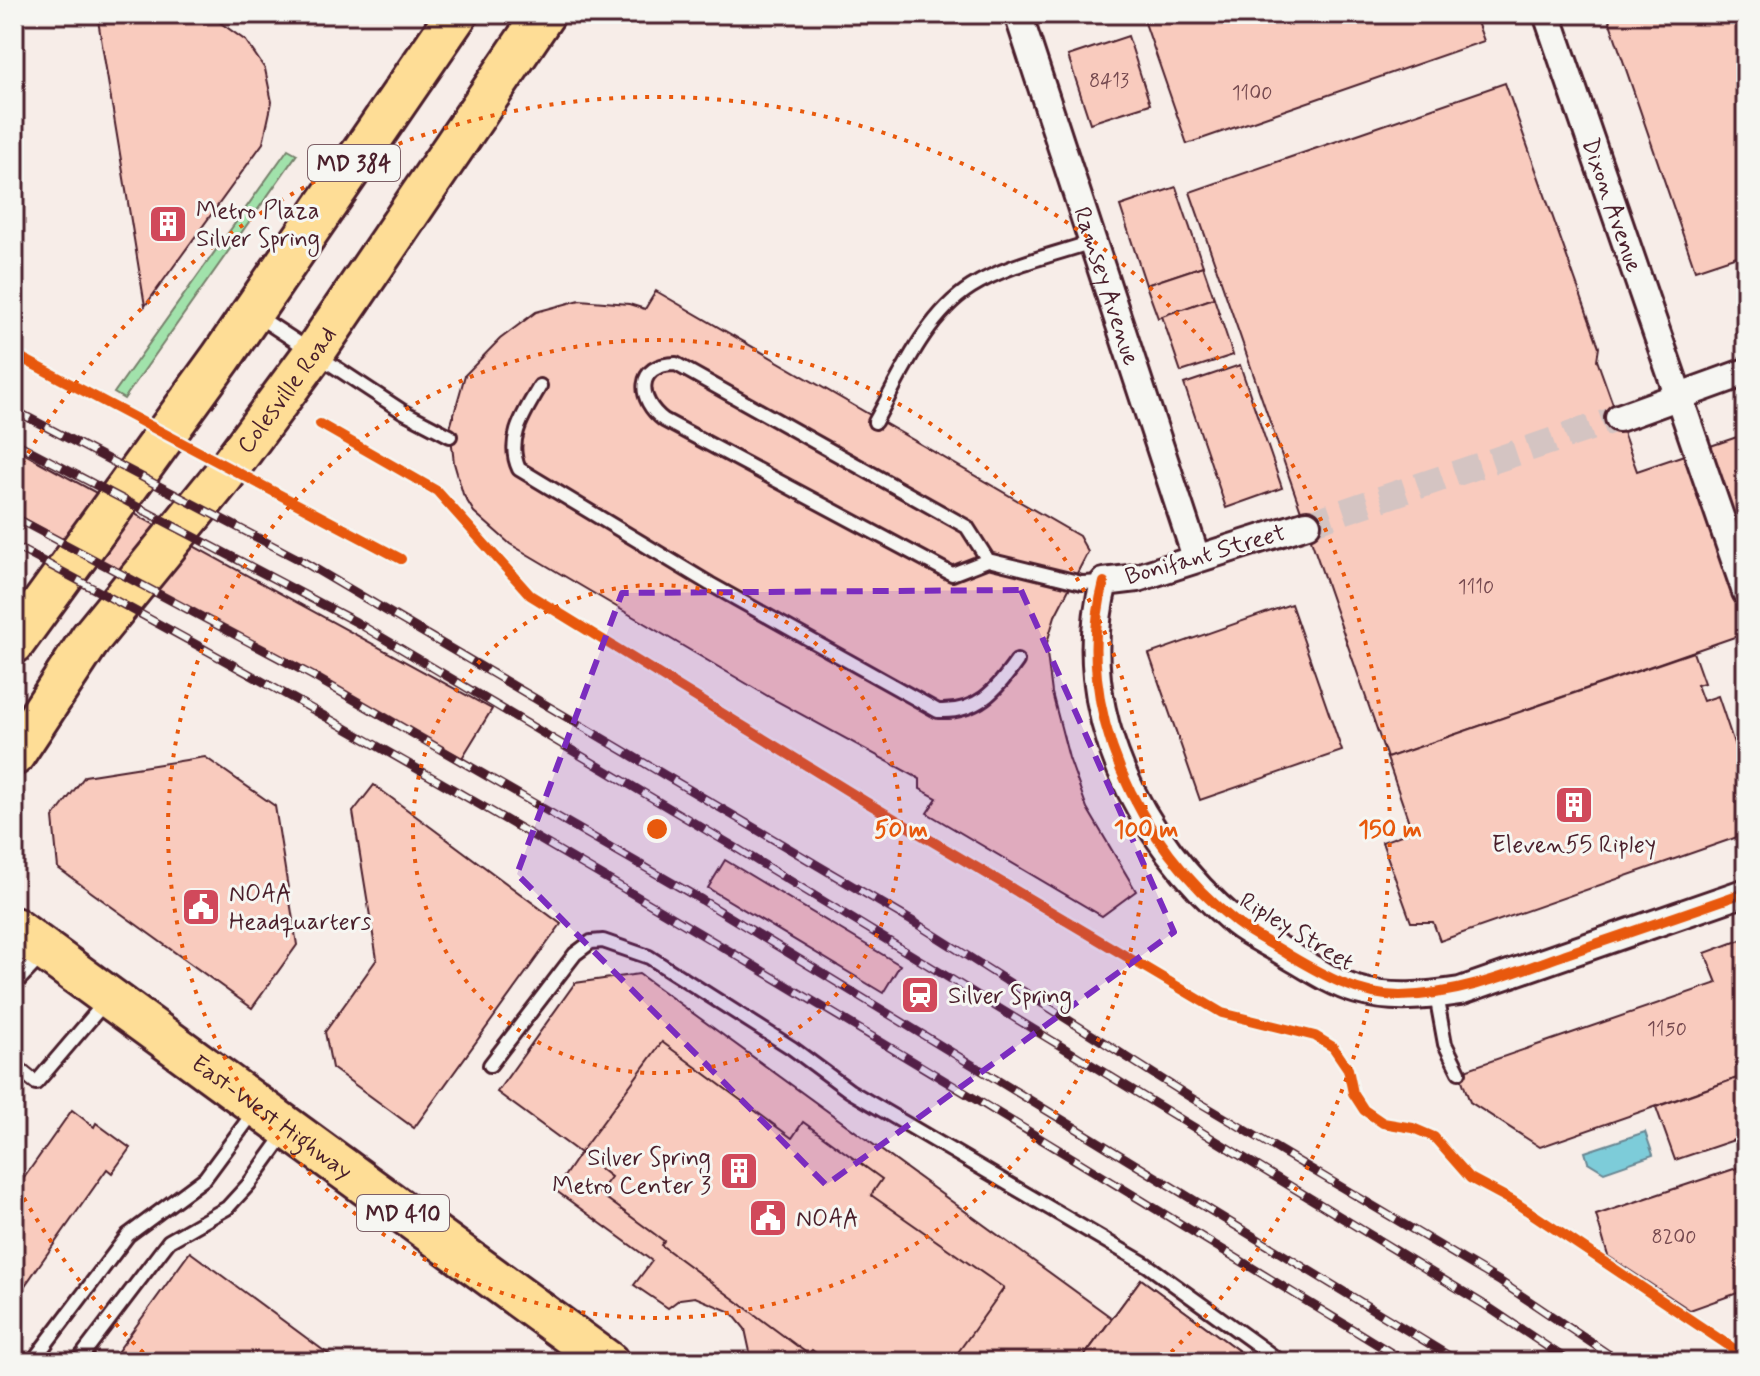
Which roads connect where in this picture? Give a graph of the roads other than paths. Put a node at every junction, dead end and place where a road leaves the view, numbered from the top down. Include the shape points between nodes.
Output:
1 (457, 14) edge
2 (544, 14) edge
3 (1018, 14) edge
4 (1547, 14) edge
5 (1092, 242) junction
6 (251, 311) junction
7 (314, 353) junction
8 (1746, 372) edge
9 (540, 386) dead end
10 (1679, 396) junction
11 (1619, 418) tunnel mouth
12 (875, 422) dead end
13 (450, 436) dead end
14 (1307, 524) tunnel mouth
15 (1196, 557) junction
16 (988, 560) junction
17 (1104, 582) junction
18 (1746, 592) edge
19 (14, 643) edge
20 (1017, 661) dead end
21 (14, 755) edge
22 (1746, 892) edge
23 (14, 928) edge
24 (46, 952) junction
25 (14, 985) edge
26 (1436, 995) junction
27 (109, 998) junction
28 (14, 1065) edge
29 (490, 1065) dead end
30 (1459, 1072) dead end
31 (273, 1118) junction
32 (32, 1362) edge
33 (77, 1362) edge
34 (608, 1362) edge
35 (1281, 1362) edge

1 - 6 main road, MD 384
2 - 7 main road, Colesville Road / MD 384
3 - 5 street, Ramsey Avenue
4 - 10 street, Dixon Avenue
5 - 12 lane via 989,278 955,299 935,319
5 - 15 street, Ramsey Avenue
6 - 7 lane
6 - 19 main road, MD 384
7 - 13 lane
7 - 21 main road, Colesville Road / MD 384 via 223,476 91,638
8 - 10 street
9 - 20 lane via 517,429 513,457 519,469 710,584 938,711 958,712 978,704 996,691
10 - 11 street
10 - 18 street, Dixon Avenue
14 - 15 street, Bonifant Street
15 - 17 street, Bonifant Street via 1137,578
16 - 16 lane via 967,527 939,510 676,364 650,371 645,396 664,420 952,574
16 - 17 lane via 1082,583
17 - 26 street, Ripley Street via 1095,616 1103,712 1127,782 1172,859 1238,924 1319,973 1357,990
22 - 26 street, Ripley Street
23 - 24 main road, East-West Highway / MD 410
24 - 25 lane
24 - 27 main road, East-West Highway / MD 410
26 - 30 lane via 1445,1044
27 - 28 lane via 36,1083
27 - 31 main road, East-West Highway / MD 410
29 - 35 lane via 575,954 591,942 649,957 850,1091 1147,1265
31 - 32 lane via 128,1235
31 - 33 lane via 249,1184 227,1208 169,1241
31 - 34 main road, East-West Highway / MD 410

